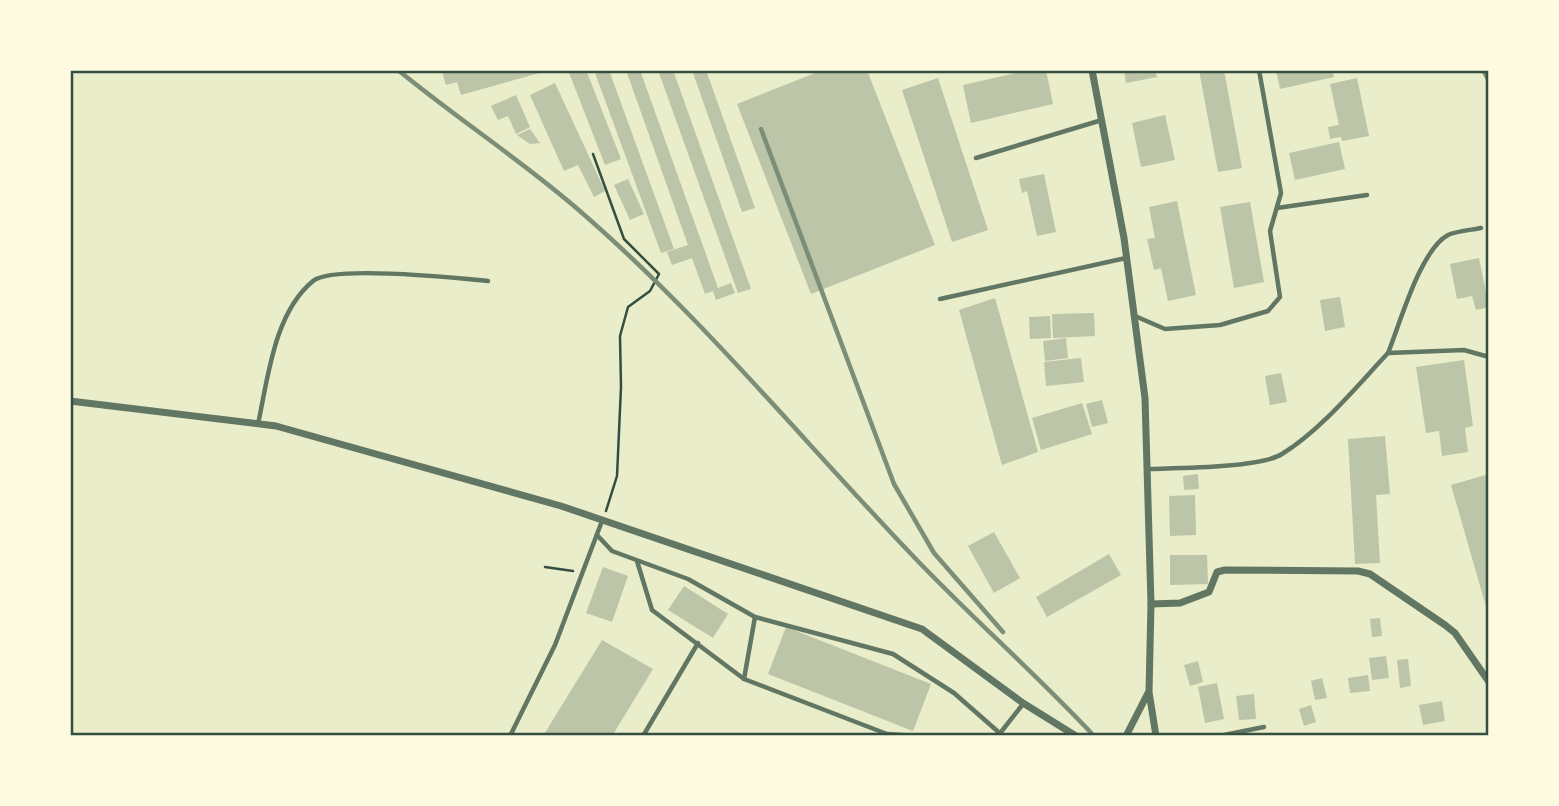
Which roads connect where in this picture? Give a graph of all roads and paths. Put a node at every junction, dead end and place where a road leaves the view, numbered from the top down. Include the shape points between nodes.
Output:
1 (1092, 70) edge
2 (1259, 70) edge
3 (1102, 120) junction
4 (593, 154) dead end
5 (976, 158) dead end
6 (1367, 195) dead end
7 (1277, 208) junction
8 (1481, 228) dead end
9 (1126, 258) junction
10 (488, 281) dead end
11 (940, 299) dead end
12 (1135, 315) junction
13 (1388, 353) junction
14 (1489, 357) edge
15 (70, 401) edge
16 (258, 424) junction
17 (1149, 469) junction
18 (610, 500) dead end
19 (602, 521) junction
20 (597, 535) junction
21 (637, 560) junction
22 (545, 567) dead end
23 (583, 572) junction
24 (1151, 604) junction
25 (755, 617) junction
26 (698, 643) junction
27 (744, 679) junction
28 (1489, 682) edge
29 (1149, 692) junction
30 (1023, 703) junction
31 (1264, 727) dead end
32 (1002, 734) edge
33 (510, 736) edge
34 (643, 736) edge
35 (916, 736) edge
36 (1076, 736) edge
37 (1126, 736) edge
38 (1156, 736) edge
39 (1219, 736) edge

1 - 3 street
2 - 7 lane via 1281,193
3 - 5 lane
3 - 9 street
4 - 18 path via 624,239 659,274 650,291 628,307 620,336 617,476
6 - 7 lane
7 - 12 lane via 1270,231 1280,297 1268,311 1220,325 1165,330
8 - 13 lane via 1448,235 1436,246 1421,268
9 - 11 lane
9 - 12 street
10 - 16 lane via 349,274 315,279 291,305
12 - 17 street
13 - 14 lane via 1464,350
13 - 17 lane via 1339,405 1281,455 1229,465
15 - 16 street
16 - 19 street via 548,502
17 - 24 street
19 - 20 lane
19 - 30 street via 922,629
20 - 21 lane via 612,551
20 - 23 lane
21 - 25 lane via 688,579
21 - 26 lane via 653,610
22 - 23 path
23 - 33 lane via 555,645
24 - 28 street via 1180,603 1209,592 1217,572 1225,570 1358,570 1445,625
24 - 29 street
25 - 27 lane
25 - 32 lane via 893,654 954,693
26 - 27 lane
26 - 34 lane
27 - 35 lane via 887,734
29 - 37 street
29 - 38 street
30 - 32 lane
30 - 36 street
31 - 39 lane

